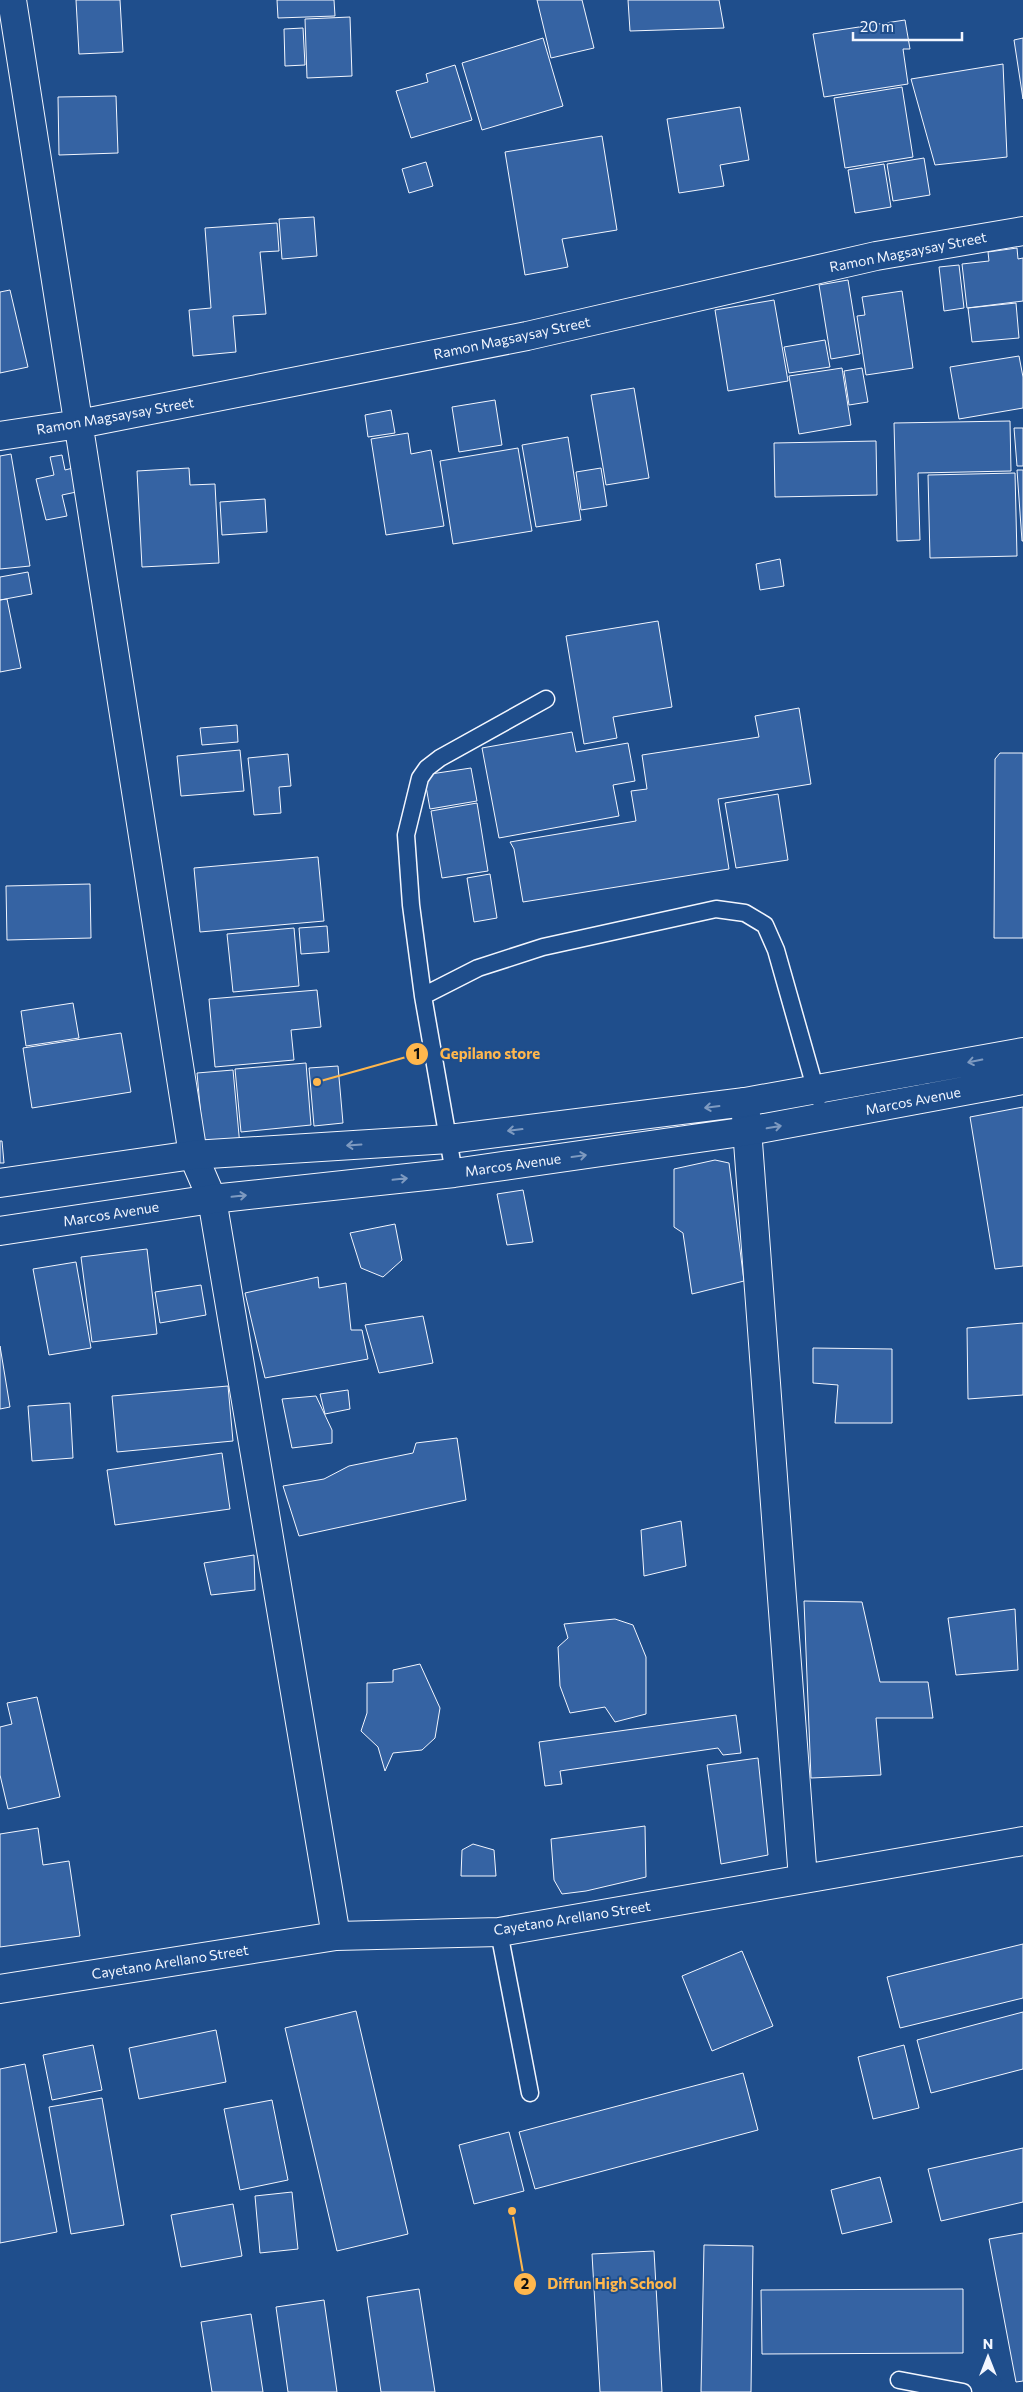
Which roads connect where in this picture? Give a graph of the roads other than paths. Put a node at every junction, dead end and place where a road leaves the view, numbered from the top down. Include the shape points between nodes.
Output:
1 (12, 0) edge
2 (1023, 231) edge
3 (79, 424) junction
4 (0, 436) edge
5 (546, 699) dead end
6 (423, 996) junction
7 (1023, 1052) edge
8 (1023, 1080) edge
9 (817, 1090) junction
10 (745, 1102) junction
11 (823, 1119) junction
12 (748, 1131) junction
13 (449, 1138) junction
14 (193, 1155) junction
15 (454, 1173) junction
16 (0, 1183) edge
17 (212, 1199) junction
18 (0, 1231) edge
19 (1023, 1841) edge
20 (803, 1879) junction
21 (499, 1932) junction
22 (336, 1936) junction
23 (0, 1989) edge
24 (530, 2093) dead end
25 (899, 2380) dead end
26 (962, 2392) edge

1 - 3 street
2 - 3 street, Ramon Magsaysay Street via 876,256 527,336
3 - 4 street, Ramon Magsaysay Street
3 - 14 street
5 - 6 lane via 440,758 420,778 406,834
6 - 9 lane via 478,968 543,948 716,909 745,913 764,925 776,950
6 - 13 lane
7 -> 9 street, Marcos Avenue
8 - 11 street, Marcos Avenue
9 - 10 street, Marcos Avenue
9 - 11 lane
10 - 12 street
10 -> 13 street, Marcos Avenue
12 -> 11 street, Marcos Avenue
15 -> 12 street, Marcos Avenue
12 - 20 street
13 -> 14 street, Marcos Avenue
13 - 15 lane
14 - 16 street, Marcos Avenue
14 - 17 street
17 -> 15 street, Marcos Avenue
17 - 18 street, Marcos Avenue
17 - 22 street
19 - 20 street, Cayetano Arellano Street
20 - 21 street, Cayetano Arellano Street
21 - 22 street, Cayetano Arellano Street
21 - 24 lane
22 - 23 street, Cayetano Arellano Street
25 - 26 lane

